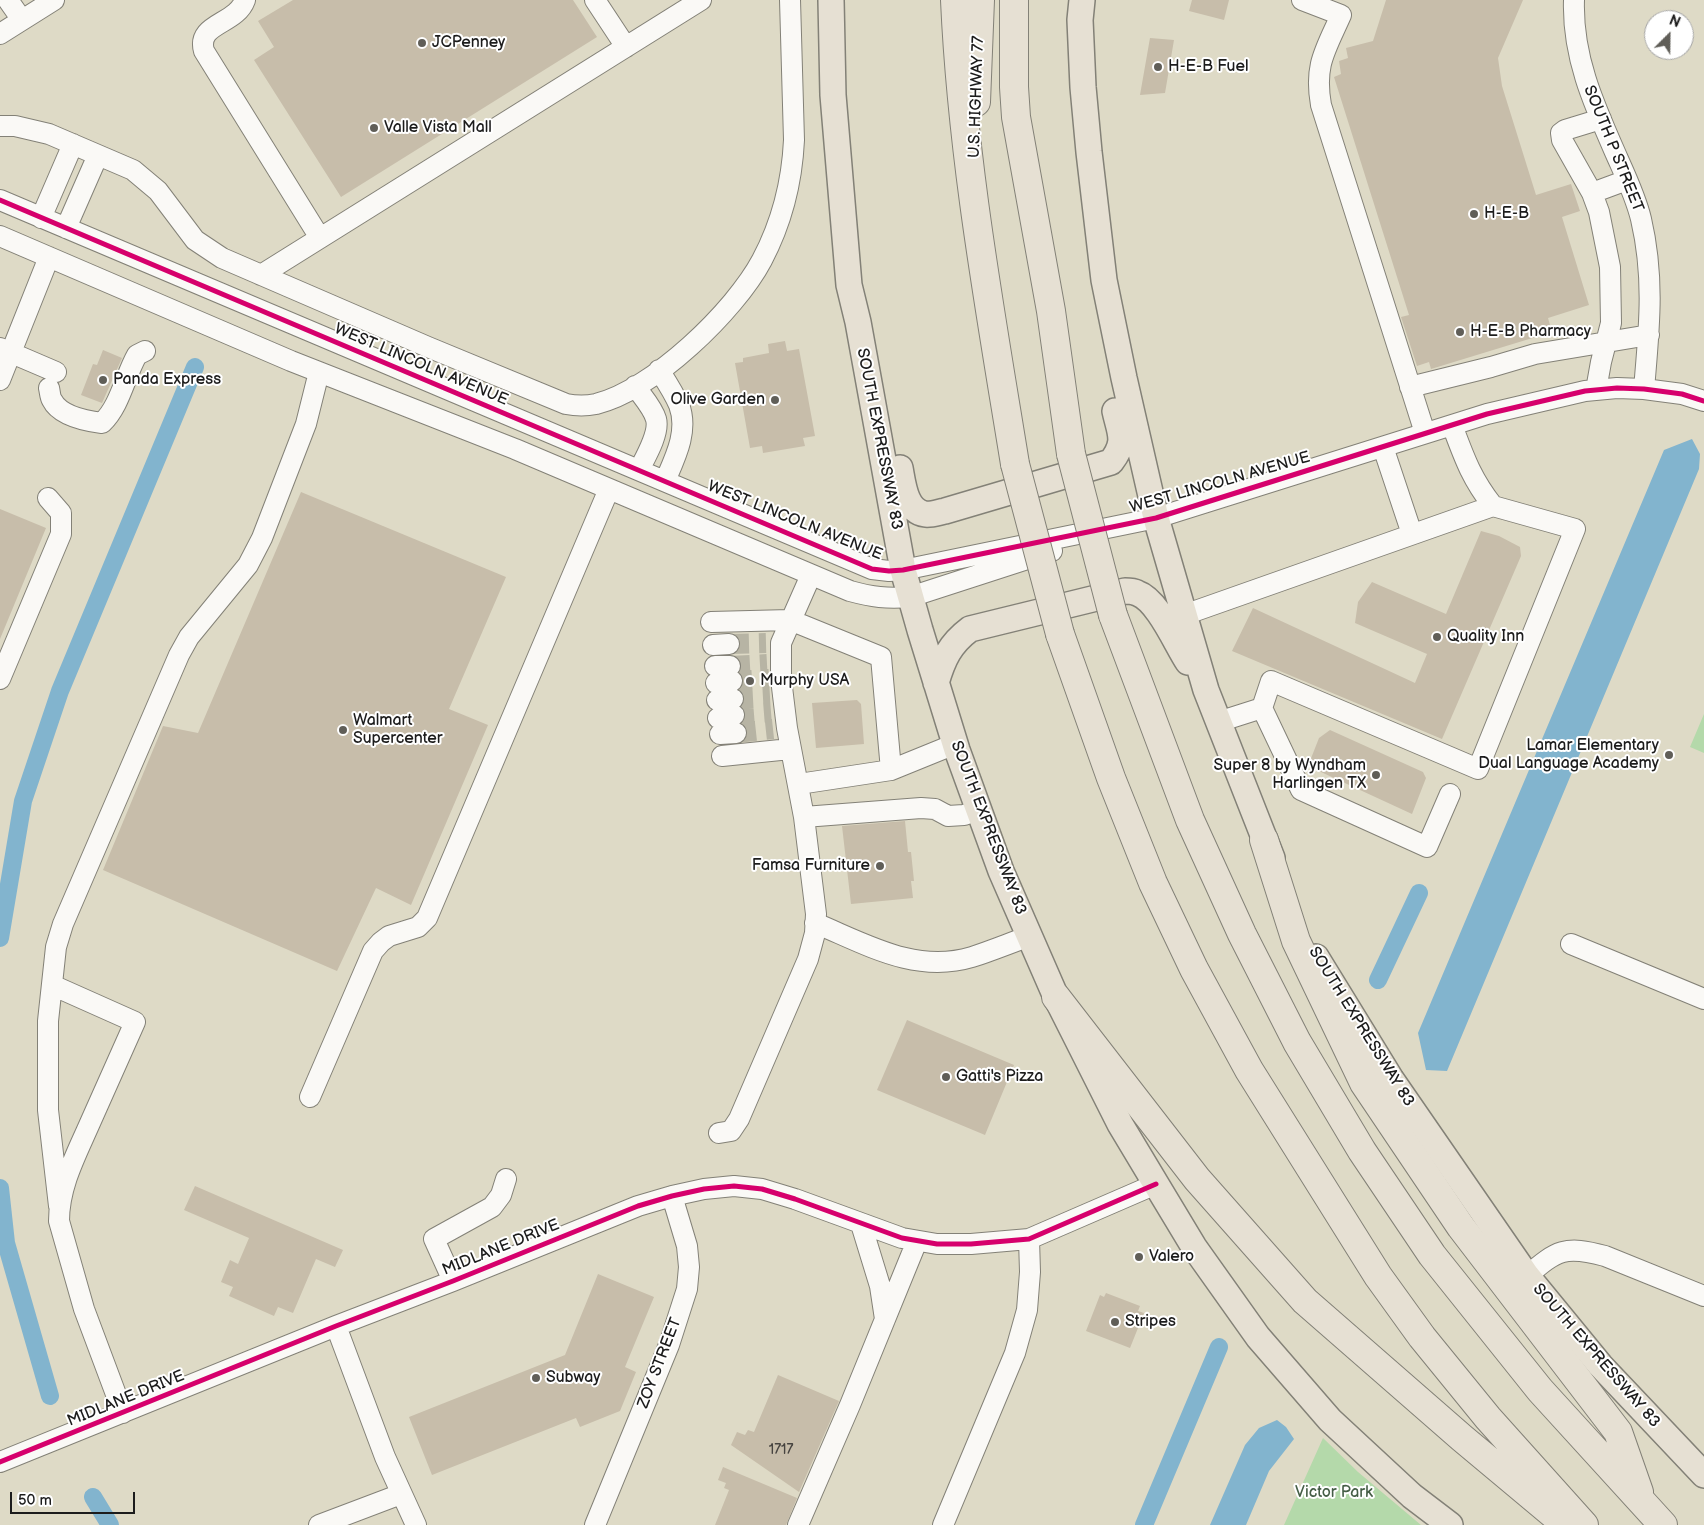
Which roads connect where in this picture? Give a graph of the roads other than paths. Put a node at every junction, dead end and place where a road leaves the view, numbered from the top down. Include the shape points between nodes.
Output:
1 (8, 0) edge
2 (54, 0) edge
3 (245, 0) edge
4 (595, 0) edge
5 (701, 0) edge
6 (790, 0) edge
7 (831, 0) edge
8 (955, 0) edge
9 (980, 0) edge
10 (1014, 0) edge
11 (1028, 0) edge
12 (1082, 0) edge
13 (1302, 0) edge
14 (1574, 0) edge
15 (22, 20) junction
16 (0, 34) edge
17 (626, 47) junction
18 (1016, 117) junction
19 (1601, 119) junction
20 (0, 126) edge
21 (73, 144) junction
22 (98, 155) junction
23 (1627, 180) junction
24 (1592, 193) junction
25 (973, 194) junction
26 (0, 200) edge
27 (41, 218) junction
28 (66, 228) junction
29 (0, 236) edge
30 (320, 238) junction
31 (49, 257) junction
32 (261, 275) junction
33 (1104, 280) junction
34 (858, 322) junction
35 (1649, 335) junction
36 (1605, 343) junction
37 (5, 351) edge
38 (145, 351) dead end
39 (659, 370) junction
40 (319, 372) junction
41 (0, 380) edge
42 (635, 386) junction
43 (1410, 387) junction
44 (1644, 389) junction
45 (1596, 390) junction
46 (1704, 401) edge
47 (1452, 425) junction
48 (1425, 434) junction
49 (1383, 447) junction
50 (639, 470) junction
51 (664, 481) junction
52 (609, 489) junction
53 (48, 498) dead end
54 (1493, 506) junction
55 (1156, 518) junction
56 (1412, 534) junction
57 (904, 570) junction
58 (811, 575) junction
59 (910, 597) junction
60 (1184, 615) junction
61 (790, 620) junction
62 (711, 622) dead end
63 (0, 679) edge
64 (936, 683) junction
65 (1206, 690) junction
66 (1262, 708) junction
67 (1218, 722) junction
68 (955, 744) junction
69 (790, 749) junction
70 (722, 756) dead end
71 (891, 770) junction
72 (799, 784) junction
73 (1450, 794) dead end
74 (979, 810) junction
75 (804, 817) junction
76 (1264, 840) junction
77 (815, 923) junction
78 (1030, 936) junction
79 (1571, 944) dead end
80 (52, 985) junction
81 (1056, 996) junction
82 (1704, 999) edge
83 (310, 1097) dead end
84 (719, 1134) dead end
85 (506, 1180) dead end
86 (1156, 1184) junction
87 (672, 1196) junction
88 (59, 1206) junction
89 (860, 1224) junction
90 (1029, 1239) junction
91 (917, 1241) junction
92 (1527, 1276) junction
93 (453, 1281) junction
94 (1704, 1296) edge
95 (885, 1319) junction
96 (336, 1326) junction
97 (123, 1413) junction
98 (0, 1462) edge
99 (1700, 1475) edge
100 (401, 1494) junction
101 (1643, 1503) junction
102 (319, 1525) edge
103 (416, 1525) edge
104 (596, 1525) edge
105 (798, 1525) edge
106 (942, 1525) edge
107 (1450, 1525) edge
108 (1566, 1525) edge
109 (1584, 1525) edge
110 (1663, 1525) edge

1 - 15 street
2 - 15 street
3 - 30 street via 238,12 194,42
4 - 17 street
5 - 17 street
6 - 39 street via 794,143 782,212 762,261 744,290 696,340
7 - 34 main road, SOUTH EXPRESSWAY 83 via 833,95 849,285
8 - 25 highway via 957,55
9 - 25 highway, U.S. HIGHWAY 77
10 - 18 highway
11 - 18 highway
12 - 33 main road, SOUTH EXPRESSWAY 83 via 1083,87
13 - 43 street via 1341,15 1319,69 1321,105
14 - 19 street, SOUTH P STREET via 1575,42
15 - 16 street
17 - 30 street
18 - 101 highway, bridge via 1051,312 1071,454 1113,615 1190,820 1242,934 1297,1042 1362,1151 1432,1255 1540,1390
19 - 23 street, SOUTH P STREET
19 - 24 street via 1561,134
20 - 21 street via 32,128
21 - 22 street
21 - 27 street
22 - 28 street
22 - 32 street via 133,170 148,181 195,240
23 - 24 street
23 - 35 street, SOUTH P STREET via 1641,219 1650,272
24 - 36 street via 1610,266 1611,322
25 - 109 highway, bridge via 1015,464 1060,634 1111,778 1153,883 1194,969 1249,1070 1378,1276 1422,1337 1495,1426
26 - 27 street, WEST LINCOLN AVENUE
27 - 28 street, WEST LINCOLN AVENUE
28 - 50 street, WEST LINCOLN AVENUE
29 - 31 street
30 - 32 street
31 - 37 street
31 - 40 street
32 - 42 street via 566,404 596,404
33 - 34 main road via 1099,303 1100,328 1121,432 1122,446 1117,455 1111,462 932,514 918,512 907,497 873,332
33 - 55 main road, SOUTH EXPRESSWAY 83
34 - 57 main road, SOUTH EXPRESSWAY 83
35 - 36 street
35 - 44 street, SOUTH P STREET
36 - 43 street via 1535,354
36 - 45 street
37 - 38 street via 53,380 52,399 58,408 90,422 102,423 108,418 137,355
37 - 41 street
39 - 42 street
39 - 51 street via 678,403 682,422 679,444
40 - 52 street
40 - 80 street via 306,424 262,538 248,565 189,637 175,664 63,924 56,947
42 - 50 street via 653,412 657,425
43 - 48 street
44 - 45 street, WEST LINCOLN AVENUE
44 - 46 street, WEST LINCOLN AVENUE via 1682,394
45 - 47 street, WEST LINCOLN AVENUE
47 - 48 street, WEST LINCOLN AVENUE
47 - 54 street via 1471,474
48 - 49 street, WEST LINCOLN AVENUE
49 - 55 street, WEST LINCOLN AVENUE
49 - 56 street
50 - 51 street, WEST LINCOLN AVENUE
51 - 57 street, WEST LINCOLN AVENUE via 872,569
52 - 58 street
52 - 83 street via 427,918 418,927 389,936 373,951
53 - 63 street via 61,513 61,534
54 - 56 street
54 - 66 street via 1575,529 1478,769 1271,681
55 - 57 street, WEST LINCOLN AVENUE
55 - 59 street
55 - 60 main road, SOUTH EXPRESSWAY 83
56 - 60 street
57 - 59 main road, SOUTH EXPRESSWAY 83
58 - 59 street via 874,598
58 - 61 street
59 - 64 main road, SOUTH EXPRESSWAY 83
60 - 65 main road, SOUTH EXPRESSWAY 83
61 - 62 street
61 - 69 street via 776,687
61 - 71 street via 881,657
64 - 65 main road via 940,666 949,650 970,629 1125,591 1146,597
64 - 68 main road, SOUTH EXPRESSWAY 83
65 - 67 main road, SOUTH EXPRESSWAY 83
66 - 67 street
66 - 73 street via 1301,790 1427,847
67 - 76 main road, SOUTH EXPRESSWAY 83
68 - 71 street
68 - 74 main road, SOUTH EXPRESSWAY 83
69 - 70 street
69 - 72 street
71 - 72 street
72 - 75 street
74 - 75 street via 948,816 935,809 921,808
74 - 78 main road, SOUTH EXPRESSWAY 83
75 - 77 street
76 - 92 main road, SOUTH EXPRESSWAY 83 via 1318,962 1391,1079
76 - 101 highway via 1296,941 1364,1084 1461,1227 1618,1432
77 - 78 street via 890,954 935,962 970,958
77 - 84 street via 808,959 739,1119 731,1131
78 - 81 main road, SOUTH EXPRESSWAY 83
79 - 82 street
80 - 88 street via 48,1021 48,1110
80 - 88 street via 135,1022 75,1157
81 - 86 main road, SOUTH EXPRESSWAY 83 via 1120,1124
81 - 108 highway via 1196,1179 1305,1301
85 - 93 street via 492,1207 434,1239
86 - 90 street, MIDLANE DRIVE
86 - 107 main road, SOUTH EXPRESSWAY 83 via 1194,1247 1258,1337 1330,1420 1412,1496
87 - 89 street, MIDLANE DRIVE via 734,1186 762,1189
87 - 93 street, MIDLANE DRIVE via 638,1206
87 - 104 street, ZOY STREET via 686,1246 689,1267 687,1289 669,1345
88 - 97 street via 59,1221 84,1309
89 - 91 street, MIDLANE DRIVE
89 - 95 street via 880,1286
90 - 91 street, MIDLANE DRIVE via 971,1244
90 - 106 street via 1026,1310 1015,1353
91 - 95 street
92 - 94 street via 1548,1258 1572,1249 1605,1256
92 - 99 main road, SOUTH EXPRESSWAY 83 via 1600,1365
93 - 96 street, MIDLANE DRIVE
95 - 105 street
96 - 97 street, MIDLANE DRIVE
96 - 100 street
97 - 98 street, MIDLANE DRIVE
100 - 102 street
100 - 103 street
101 - 110 highway

